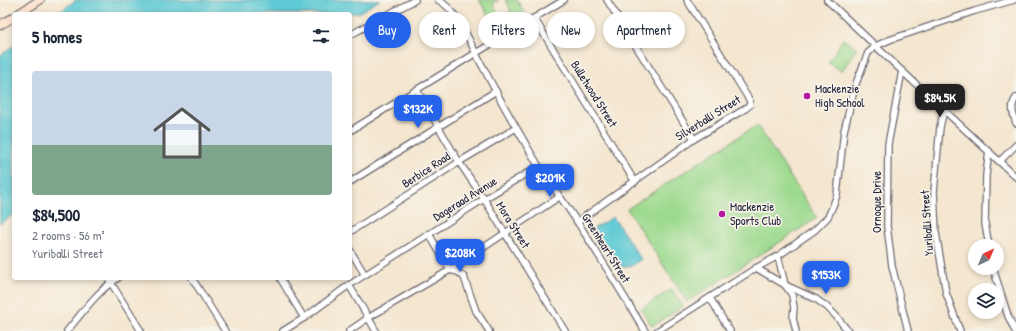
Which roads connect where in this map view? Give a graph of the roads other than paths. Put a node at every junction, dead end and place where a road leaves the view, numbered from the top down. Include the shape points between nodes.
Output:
1 (40, 0) edge
2 (415, 0) edge
3 (438, 0) edge
4 (564, 0) edge
5 (607, 0) edge
6 (687, 0) edge
7 (827, 0) edge
8 (1014, 0) edge
9 (21, 12) edge
10 (539, 15) edge
11 (12, 18) edge
12 (0, 26) edge
13 (539, 26) edge
14 (352, 34) edge
15 (876, 46) junction
16 (484, 48) edge
17 (476, 53) junction
18 (902, 71) junction
19 (417, 90) junction
20 (496, 91) junction
21 (1016, 98) edge
22 (944, 110) junction
23 (1016, 123) edge
24 (438, 127) junction
25 (516, 128) junction
26 (352, 129) edge
27 (694, 138) junction
28 (1016, 145) edge
29 (988, 151) junction
30 (1000, 161) junction
31 (459, 162) junction
32 (539, 166) junction
33 (1016, 177) edge
34 (352, 181) edge
35 (635, 182) junction
36 (559, 197) junction
37 (484, 199) junction
38 (577, 222) junction
39 (352, 231) edge
40 (505, 233) junction
41 (429, 234) junction
42 (988, 239) edge
43 (352, 253) edge
44 (778, 256) junction
45 (756, 268) junction
46 (450, 270) junction
47 (365, 275) junction
48 (995, 275) edge
49 (109, 280) edge
50 (193, 280) edge
51 (281, 280) edge
52 (348, 285) junction
53 (785, 285) junction
54 (710, 298) junction
55 (304, 318) junction
56 (368, 318) junction
57 (67, 331) edge
58 (141, 331) edge
59 (225, 331) edge
60 (283, 331) edge
61 (349, 331) edge
62 (376, 331) edge
63 (489, 331) edge
64 (565, 331) edge
65 (645, 331) edge
66 (657, 331) edge
67 (730, 331) edge
68 (796, 331) edge
69 (848, 331) edge
70 (908, 331) edge
71 (960, 331) edge
72 (1015, 331) edge

1 - 9 street
2 - 14 street
3 - 17 street, Greenheart Street via 453,14
4 - 10 street
5 - 27 street
6 - 27 street, Silverballi Street via 750,101 750,105 745,109
7 - 15 street
8 - 15 street
11 - 12 street
13 - 35 street, Bulletwood Street
15 - 18 street
15 - 44 street via 868,53 855,86 844,131 837,195 828,217
16 - 17 street
17 - 19 street
17 - 20 street, Greenheart Street
18 - 22 street
18 - 70 street, Ornoque Drive via 888,144 887,226 892,266
19 - 24 street, Mora Street
19 - 26 street
20 - 24 street
20 - 25 street, Greenheart Street
21 - 23 street via 1012,107
22 - 29 street
22 - 71 street, Yuriballi Street via 934,192 936,233 946,293
24 - 31 street, Mora Street
24 - 34 street
25 - 31 street, Berbice Road
25 - 32 street, Greenheart Street
27 - 35 street, Silverballi Street
28 - 30 street
29 - 30 street
29 - 42 street via 985,224
30 - 33 street
31 - 37 street, Mora Street
31 - 39 street, Berbice Road
32 - 36 street, Greenheart Street
32 - 37 street, Dageraad Avenue
35 - 38 street, Silverballi Street
36 - 38 street, Greenheart Street
36 - 40 street
37 - 40 street, Mora Street
37 - 41 street, Dageraad Avenue
38 - 65 street, Greenheart Street
40 - 46 street
40 - 64 street, Mora Street
41 - 46 street
41 - 47 street, Dageraad Avenue
43 - 47 street
44 - 45 street
44 - 53 street
45 - 53 street
45 - 54 street
46 - 56 street
46 - 63 street via 464,277 476,311
47 - 52 street, Dageraad Avenue
48 - 72 street
49 - 57 street
49 - 58 street
50 - 59 street
51 - 55 street
52 - 55 street, Dageraad Avenue
52 - 56 street
53 - 68 street via 792,296
53 - 69 street via 827,306
54 - 66 street
54 - 67 street
55 - 60 street, Dageraad Avenue
56 - 61 street
56 - 62 street

